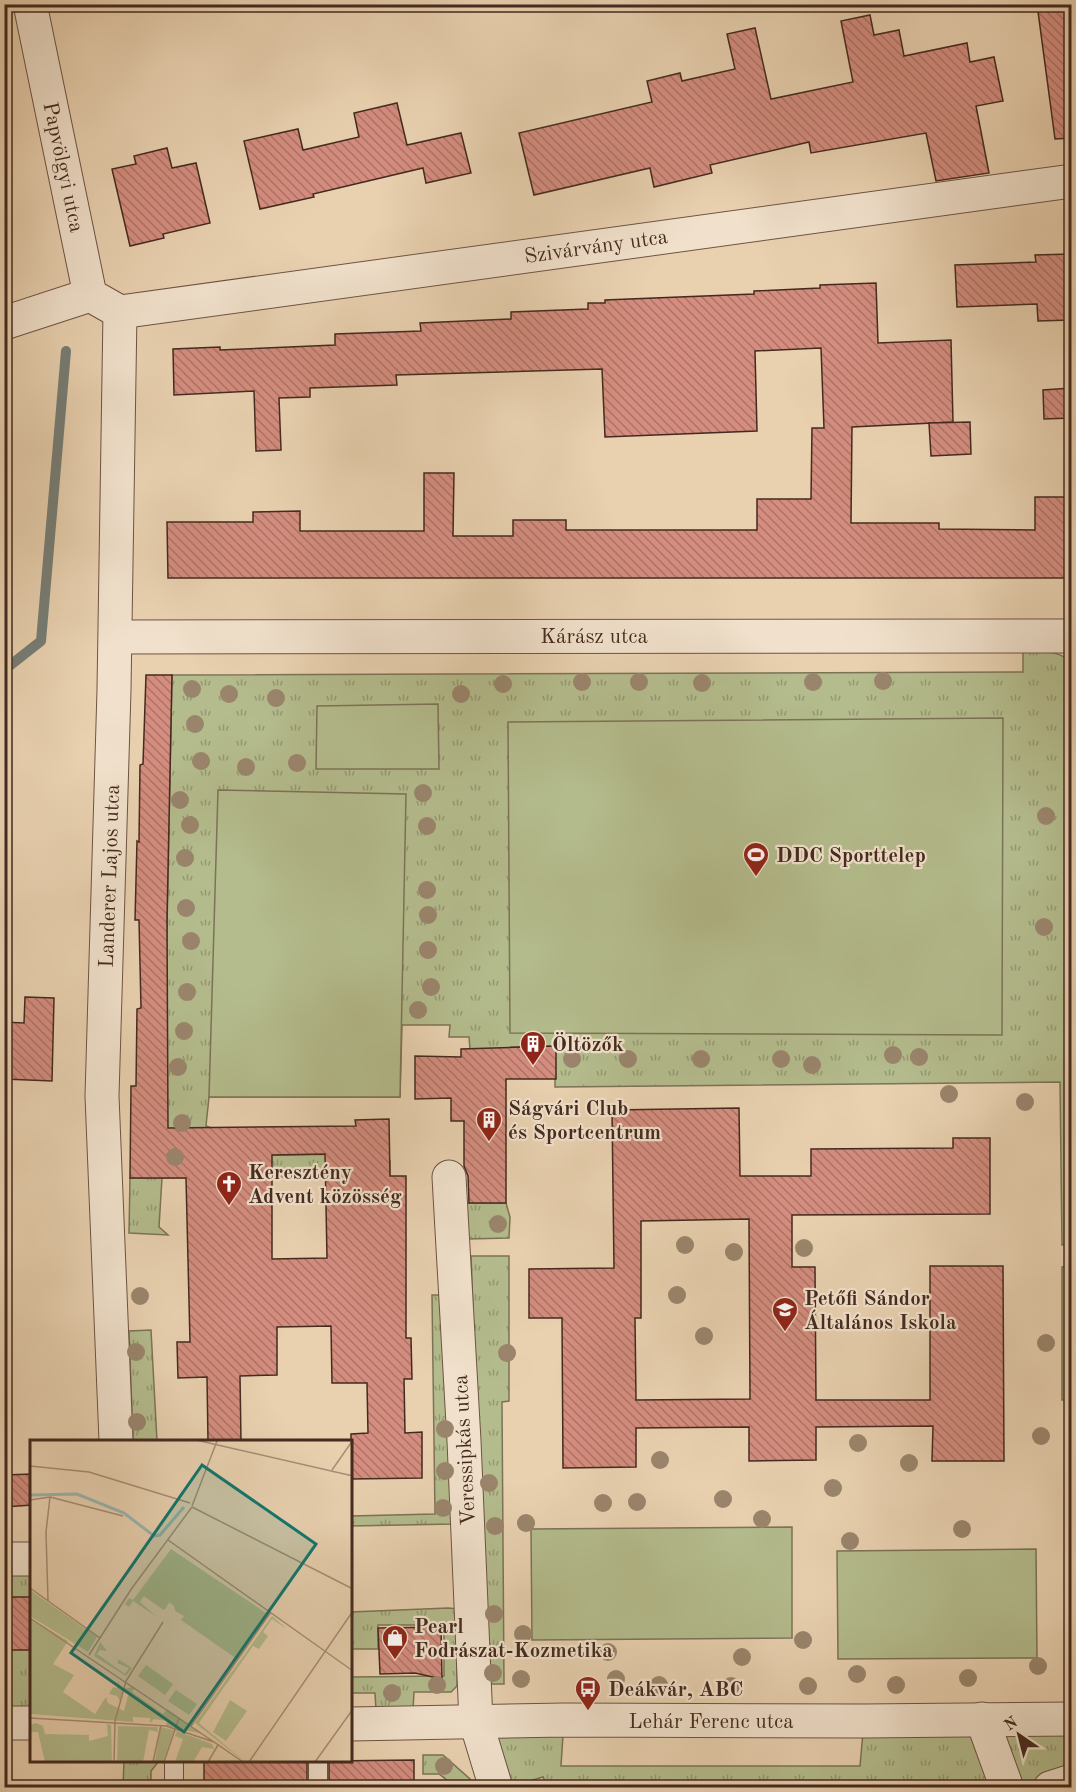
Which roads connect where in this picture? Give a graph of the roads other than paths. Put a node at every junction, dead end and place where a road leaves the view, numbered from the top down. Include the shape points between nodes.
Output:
1 (30, 4) edge
2 (1071, 180) edge
3 (90, 295) junction
4 (120, 312) junction
5 (4, 323) edge
6 (1071, 636) edge
7 (116, 637) junction
8 (449, 1178) dead end
9 (116, 1440) edge
10 (4, 1559) edge
11 (30, 1559) edge
12 (982, 1719) junction
13 (1071, 1719) edge
14 (476, 1722) junction
15 (4, 1723) edge
16 (30, 1723) edge
17 (352, 1724) edge
18 (174, 1762) edge
19 (318, 1762) edge
20 (1071, 1781) edge
21 (174, 1788) edge
22 (318, 1788) edge
23 (496, 1788) edge
24 (1006, 1788) edge
25 (1050, 1788) edge

1 - 3 street, Papvölgyi utca
2 - 4 street, Szivárvány utca
3 - 4 street
3 - 5 street
4 - 7 street, Landerer Lajos utca
6 - 7 street, Kárász utca
7 - 9 street, Landerer Lajos utca via 102,1096
8 - 14 street, Veressipkás utca
10 - 11 street
12 - 13 street, Lehár Ferenc utca
12 - 14 street, Lehár Ferenc utca
12 - 24 street
14 - 17 street, Lehár Ferenc utca
14 - 23 street, Veressipkás utca
15 - 16 street
18 - 21 lane
19 - 22 lane
20 - 25 street

